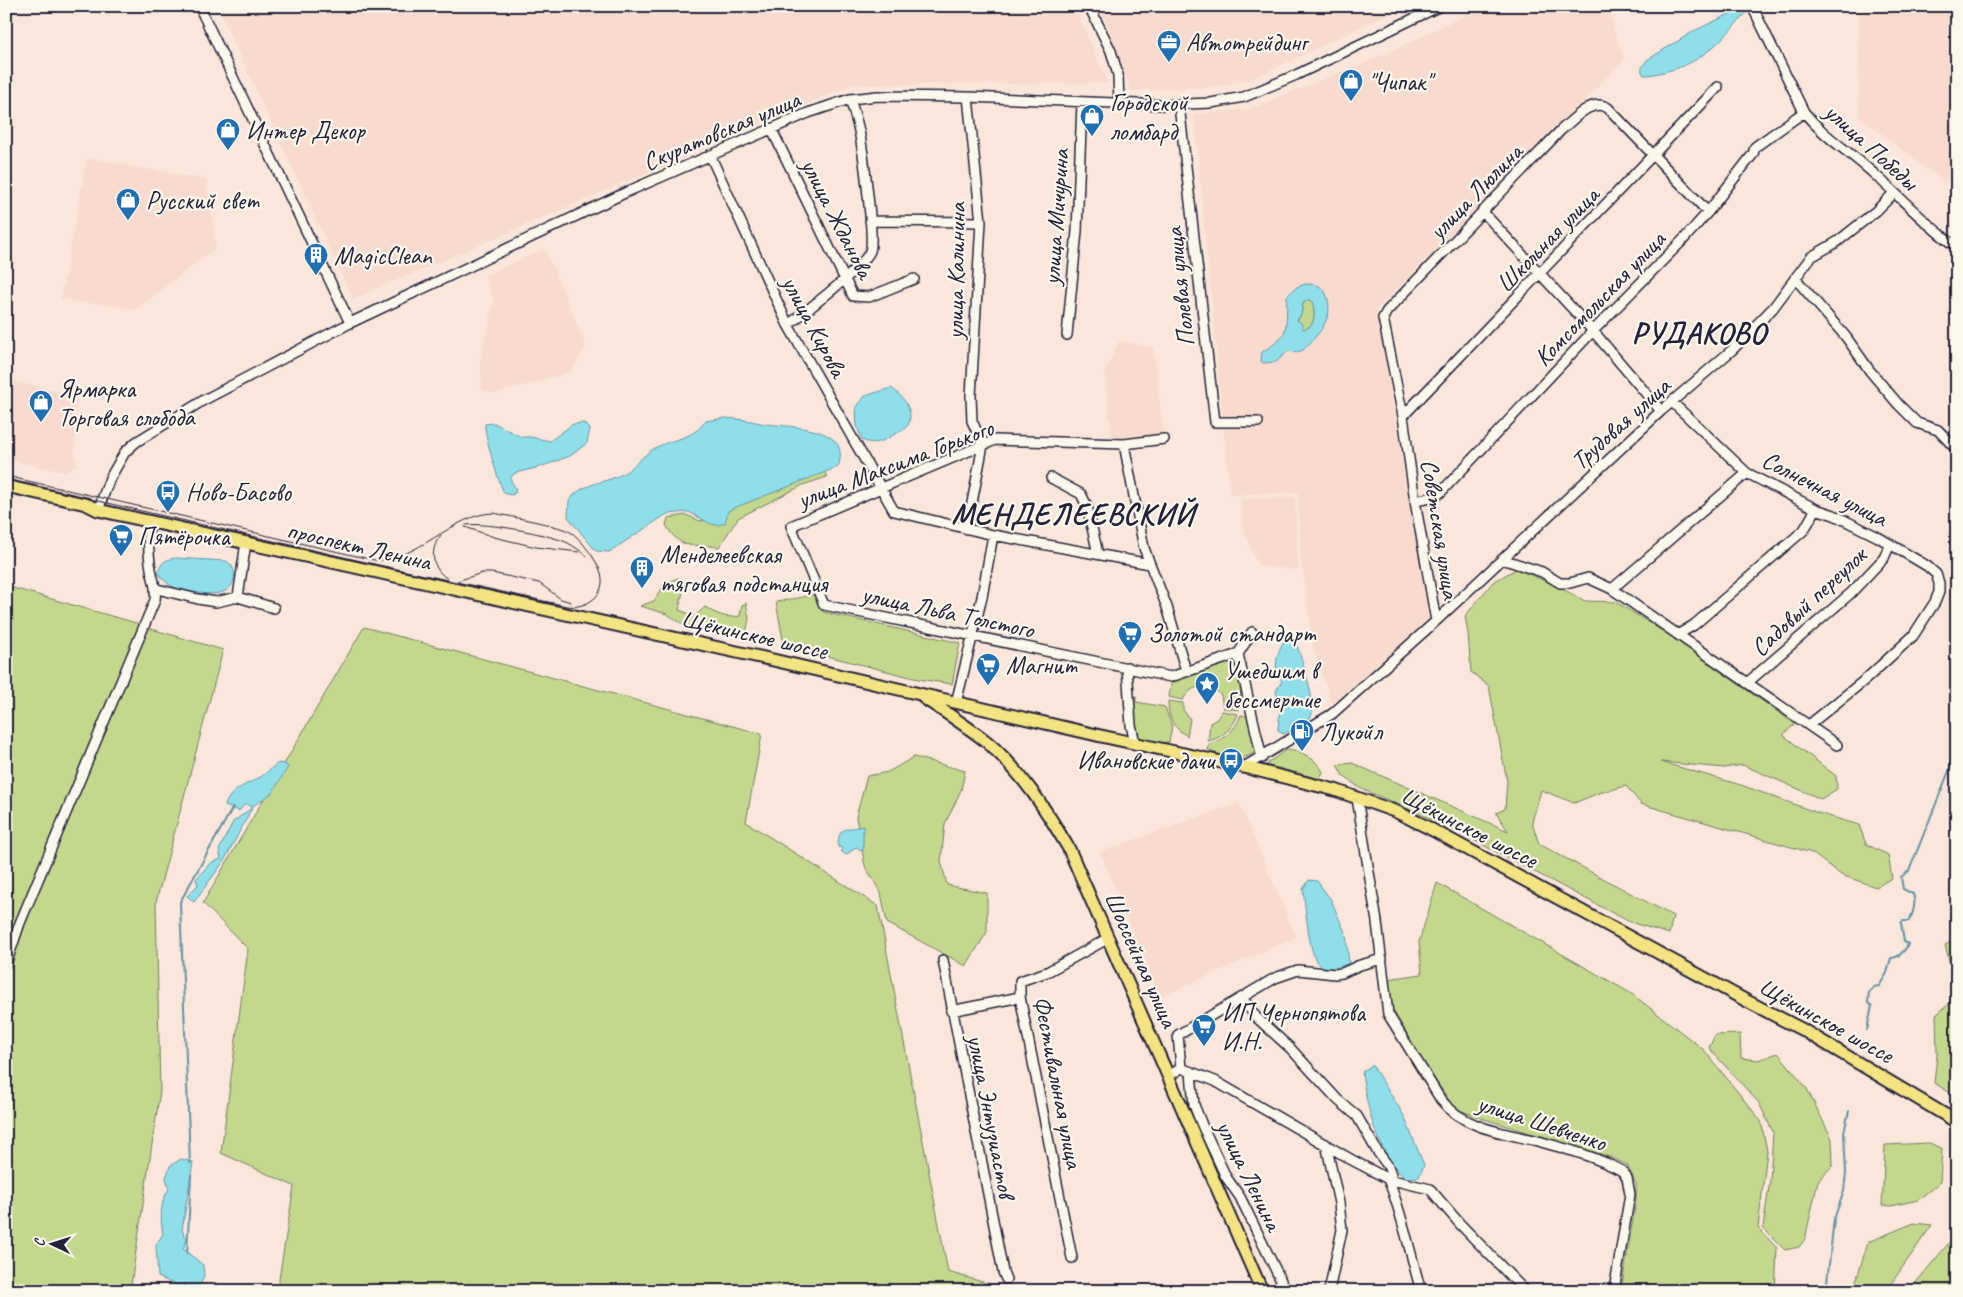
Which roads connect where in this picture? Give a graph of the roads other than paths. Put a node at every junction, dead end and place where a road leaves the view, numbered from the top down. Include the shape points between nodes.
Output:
1 (200, 6) edge
2 (1089, 6) edge
3 (1440, 6) edge
4 (1752, 6) edge
5 (1718, 87) dead end
6 (968, 97) junction
7 (850, 99) junction
8 (1082, 103) junction
9 (1119, 104) junction
10 (1179, 105) junction
11 (1804, 112) junction
12 (771, 128) junction
13 (710, 156) junction
14 (1653, 157) junction
15 (1894, 193) junction
16 (1483, 212) junction
17 (1708, 212) junction
18 (870, 220) junction
19 (980, 222) junction
20 (1957, 247) edge
21 (1541, 274) junction
22 (844, 278) junction
23 (914, 278) dead end
24 (1795, 278) junction
25 (1384, 323) joint
26 (350, 324) junction
27 (788, 325) junction
28 (1593, 331) junction
29 (1067, 335) dead end
30 (1673, 403) junction
31 (1662, 411) junction
32 (1403, 416) junction
33 (1258, 422) dead end
34 (1164, 439) dead end
35 (1124, 444) junction
36 (983, 445) junction
37 (1957, 450) edge
38 (1747, 473) junction
39 (1051, 478) dead end
40 (6, 486) edge
41 (881, 487) junction
42 (6, 494) edge
43 (1415, 502) junction
44 (1816, 509) junction
45 (98, 510) junction
46 (149, 521) junction
47 (791, 526) joint
48 (967, 529) junction
49 (993, 535) junction
50 (246, 542) junction
51 (1890, 544) junction
52 (1098, 554) junction
53 (1502, 559) junction
54 (1150, 564) junction
55 (157, 589) junction
56 (1612, 589) junction
57 (238, 597) junction
58 (274, 608) dead end
59 (1436, 621) junction
60 (610, 624) joint
61 (1252, 632) dead end
62 (1679, 634) junction
63 (974, 636) junction
64 (1238, 654) junction
65 (1127, 668) junction
66 (1186, 672) junction
67 (1747, 683) junction
68 (916, 693) junction
69 (956, 703) junction
70 (1809, 725) junction
71 (1136, 743) junction
72 (1837, 744) dead end
73 (1262, 758) junction
74 (1244, 767) junction
75 (1357, 798) junction
76 (1109, 938) junction
77 (1382, 959) junction
78 (943, 960) dead end
79 (6, 964) edge
80 (1020, 996) junction
81 (1242, 998) junction
82 (951, 1011) junction
83 (1181, 1068) junction
84 (1191, 1073) junction
85 (1169, 1076) junction
86 (1957, 1122) edge
87 (1326, 1144) junction
88 (1388, 1179) junction
89 (1072, 1258) dead end
90 (1006, 1278) dead end
91 (1262, 1291) edge
92 (1286, 1291) edge
93 (1329, 1291) edge
94 (1421, 1291) edge
95 (1525, 1291) edge
96 (1614, 1291) edge

1 - 26 street
2 - 9 street via 1111,51 1118,75
3 - 10 street, Скуратовская улица via 1244,97
4 - 11 street, улица Победы
5 - 14 street, Школьная улица
6 - 7 street, Скуратовская улица via 878,96
6 - 8 street, Скуратовская улица
6 - 19 street, улица Калинина
7 - 12 street, Скуратовская улица
7 - 18 street via 860,137
8 - 9 street, Скуратовская улица
8 - 29 street, улица Мичурина via 1077,231
9 - 10 street, Скуратовская улица
10 - 33 street, Полевая улица via 1215,422
11 - 15 street, улица Победы via 1825,135
11 - 17 street, Комсомольская улица via 1755,147
12 - 13 street, Скуратовская улица
12 - 22 street, улица Жданова
13 - 26 street, Скуратовская улица via 631,190
13 - 27 street, улица Кирова
14 - 16 street, улица Люлина via 1608,108 1594,105 1561,130
14 - 17 street
14 - 21 street, Школьная улица
15 - 20 street, улица Победы
15 - 24 street, Трудовая улица via 1837,242 1811,257
16 - 21 street
16 - 25 street, улица Люлина via 1387,311
17 - 28 street, Комсомольская улица
18 - 19 street
18 - 22 street via 870,251
19 - 36 street, улица Калинина via 971,396 972,421
21 - 28 street
21 - 32 street, Школьная улица
22 - 23 street, улица Жданова via 852,296 869,297
22 - 27 street
24 - 30 street, Трудовая улица via 1766,315 1732,350
24 - 37 street via 1898,404 1917,423 1938,430
25 - 32 street, Советская улица
26 - 45 street, Скуратовская улица via 204,400 136,442 117,464
27 - 41 street, улица Кирова
28 - 31 street
28 - 43 street, Комсомольская улица via 1442,491 1435,497
30 - 31 street, Трудовая улица
30 - 38 street, Солнечная улица
31 - 53 street, Трудовая улица
32 - 43 street, Советская улица
34 - 35 street, улица Максима Горького
35 - 36 street, улица Максима Горького via 995,440
35 - 54 street
36 - 41 street, улица Максима Горького
36 - 48 street
38 - 44 street, Солнечная улица
38 - 56 street
39 - 52 street via 1082,494
40 - 45 main road, проспект Ленина via 86,504
41 - 47 street, улица Максима Горького
41 - 48 street, улица Кирова via 894,511
42 - 45 main road, проспект Ленина via 84,511
43 - 59 street, Советская улица
44 - 51 street, Солнечная улица via 1834,514
44 - 62 street via 1804,530 1694,625
45 - 46 main road, проспект Ленина
46 - 50 main road, проспект Ленина
46 - 55 street via 151,570
47 - 63 street, улица Льва Толстого via 824,605
48 - 49 street
49 - 52 street
49 - 63 street
50 - 57 street
50 - 60 main road, проспект Ленина
51 - 67 street, Садовый переулок via 1884,558 1851,593
51 - 70 street, Солнечная улица via 1936,574 1939,592 1935,602 1913,636
52 - 54 street
53 - 56 street via 1542,572 1560,583 1588,578
53 - 59 street, Трудовая улица
54 - 66 street via 1167,607
55 - 57 street via 216,602
55 - 79 street via 148,619 20,923
56 - 62 street
57 - 58 street
59 - 73 street, Советская улица via 1332,714
60 - 68 main road, Щёкинское шоссе
61 - 64 street
62 - 67 street
63 - 65 street, улица Льва Толстого
63 - 69 street
64 - 66 street, улица Льва Толстого
64 - 73 street
65 - 66 street, улица Льва Толстого via 1171,677
65 - 71 street via 1131,725
67 - 70 street
68 - 69 main road, Щёкинское шоссе
68 - 76 main road, Шоссейная улица via 987,742 1025,781 1069,849
69 - 71 main road, Щёкинское шоссе
70 - 72 street
71 - 74 main road, Щёкинское шоссе
73 - 74 street, Советская улица
74 - 75 main road, Щёкинское шоссе
75 - 77 street, улица Шевченко
75 - 86 main road, Щёкинское шоссе via 1427,827 1803,1030
76 - 80 street, Фестивальная улица via 1047,972 1020,981
76 - 85 main road, Шоссейная улица
77 - 81 street via 1335,974 1298,970 1275,978
77 - 96 street, улица Шевченко via 1388,1014 1450,1111 1501,1134 1582,1154 1613,1166 1627,1178 1630,1194
78 - 82 street, улица Энтузиастов
80 - 82 street
80 - 89 street, Фестивальная улица
81 - 83 street via 1178,1035
81 - 88 street via 1256,1017 1357,1116 1388,1166 1391,1174
82 - 90 street, улица Энтузиастов
83 - 84 street, улица Ленина
83 - 85 street
84 - 87 street, улица Ленина via 1216,1081
84 - 92 street, улица Ленина via 1194,1105 1202,1125 1226,1178 1246,1210
85 - 91 main road, Шоссейная улица
87 - 88 street, улица Ленина
87 - 93 street via 1340,1203 1342,1230
88 - 94 street via 1408,1235 1408,1248
88 - 95 street, улица Ленина via 1430,1189

